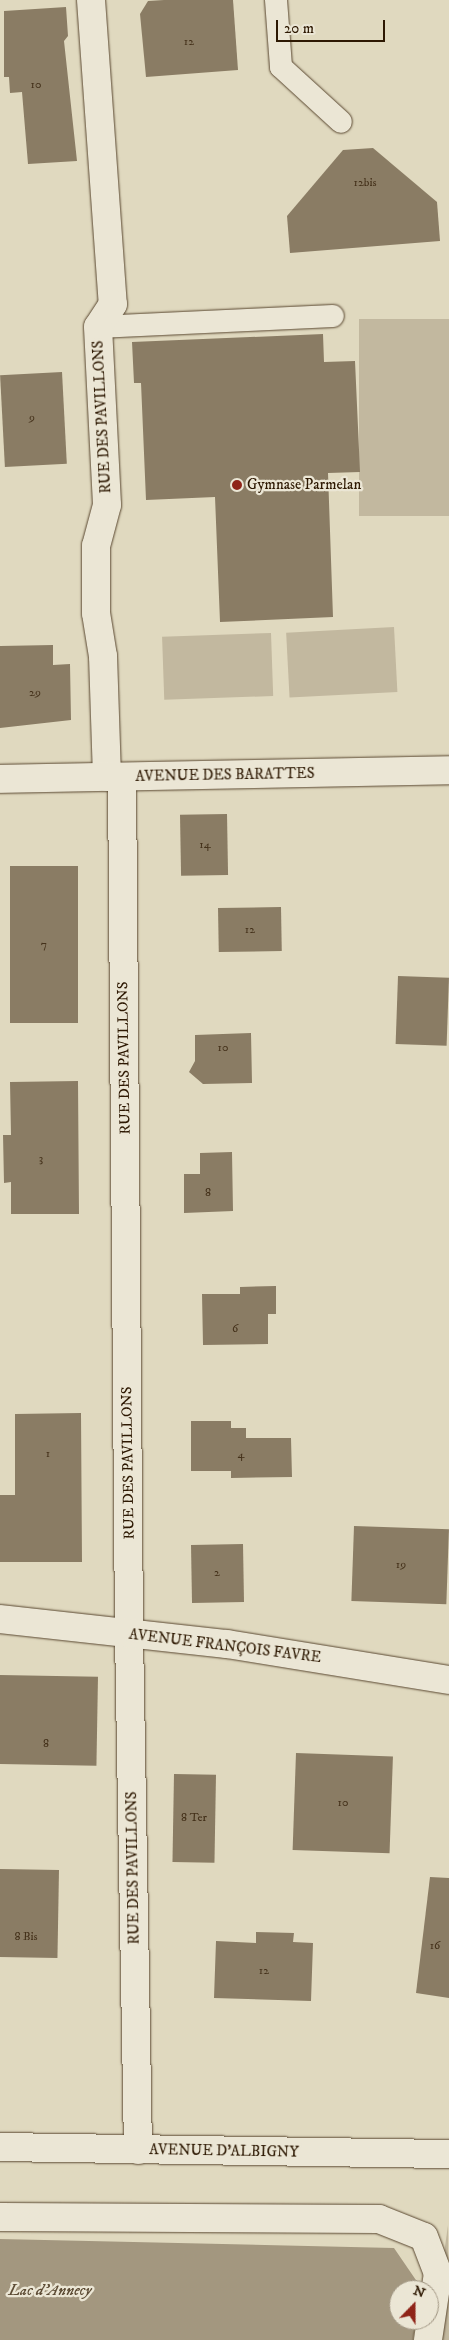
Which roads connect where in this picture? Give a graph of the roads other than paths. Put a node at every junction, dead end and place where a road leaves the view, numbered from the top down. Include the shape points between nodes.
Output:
1 (91, 0) edge
2 (276, 0) edge
3 (340, 122) dead end
4 (333, 316) dead end
5 (98, 327) junction
6 (449, 770) edge
7 (114, 777) junction
8 (0, 779) edge
9 (0, 1619) edge
10 (129, 1634) junction
11 (449, 1680) edge
12 (0, 2147) edge
13 (138, 2150) junction
14 (449, 2154) edge
15 (0, 2217) edge
16 (428, 2340) edge

1 - 5 street, RUE DES PAVILLONS via 113,304
2 - 3 lane via 281,67
4 - 5 lane
5 - 7 street, RUE DES PAVILLONS via 107,505 96,546 96,613
6 - 7 street, AVENUE DES BARATTES
7 - 8 street, AVENUE DES BARATTES
7 - 10 street, RUE DES PAVILLONS
9 - 10 street, AVENUE FRANÇOIS FAVRE
10 - 11 street, AVENUE FRANÇOIS FAVRE via 253,1648
10 - 13 street, RUE DES PAVILLONS
12 - 13 street, AVENUE D'ALBIGNY
13 - 14 street, AVENUE D'ALBIGNY
15 - 16 street via 379,2219 424,2237 438,2273

